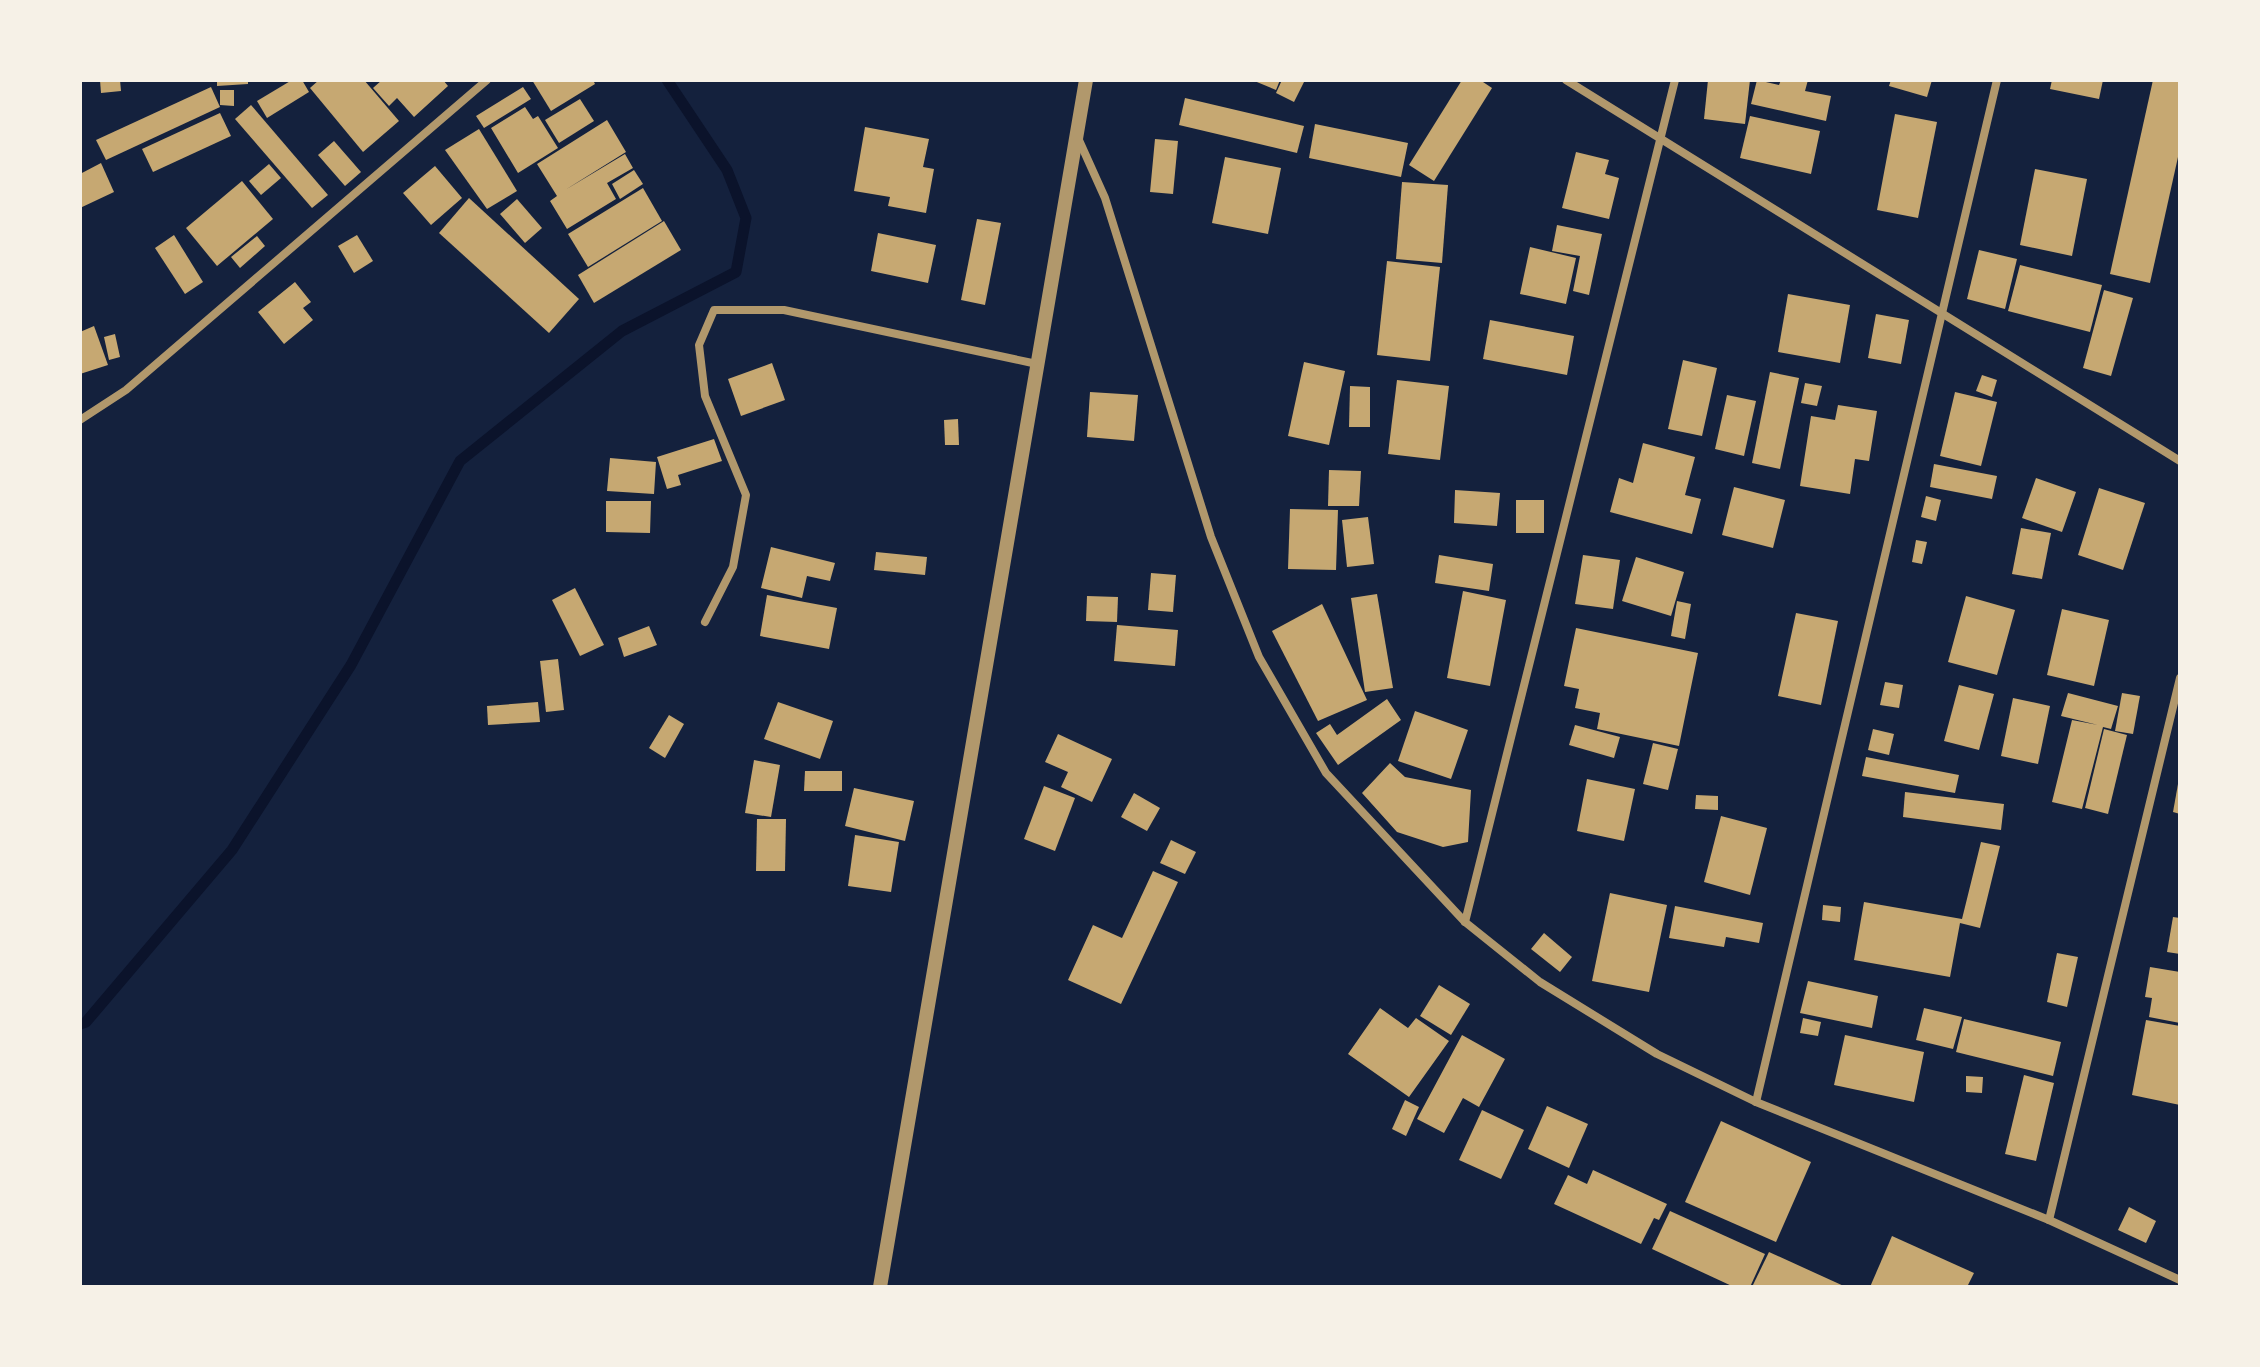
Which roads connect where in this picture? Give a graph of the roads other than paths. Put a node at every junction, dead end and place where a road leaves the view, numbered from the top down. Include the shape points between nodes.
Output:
1 (487, 80) edge
2 (1086, 80) edge
3 (1566, 80) edge
4 (1675, 80) edge
5 (1997, 80) edge
6 (1076, 134) junction
7 (1662, 138) junction
8 (1941, 313) junction
9 (1037, 364) junction
10 (80, 420) edge
11 (2180, 461) edge
12 (705, 622) dead end
13 (2180, 678) edge
14 (1465, 922) junction
15 (1756, 1102) junction
16 (2049, 1220) junction
17 (2180, 1280) edge
18 (880, 1287) edge

1 - 10 street via 126,390
2 - 6 street
3 - 7 street
4 - 7 street
5 - 8 street
6 - 9 street
6 - 14 street via 1105,198 1211,537 1259,657 1326,773
7 - 8 street
7 - 14 street
8 - 11 street
8 - 15 street
9 - 12 street via 784,310 714,310 699,345 705,396 746,495 733,567
9 - 18 street
13 - 16 street
14 - 15 street via 1540,982 1657,1054
15 - 16 street
16 - 17 street

